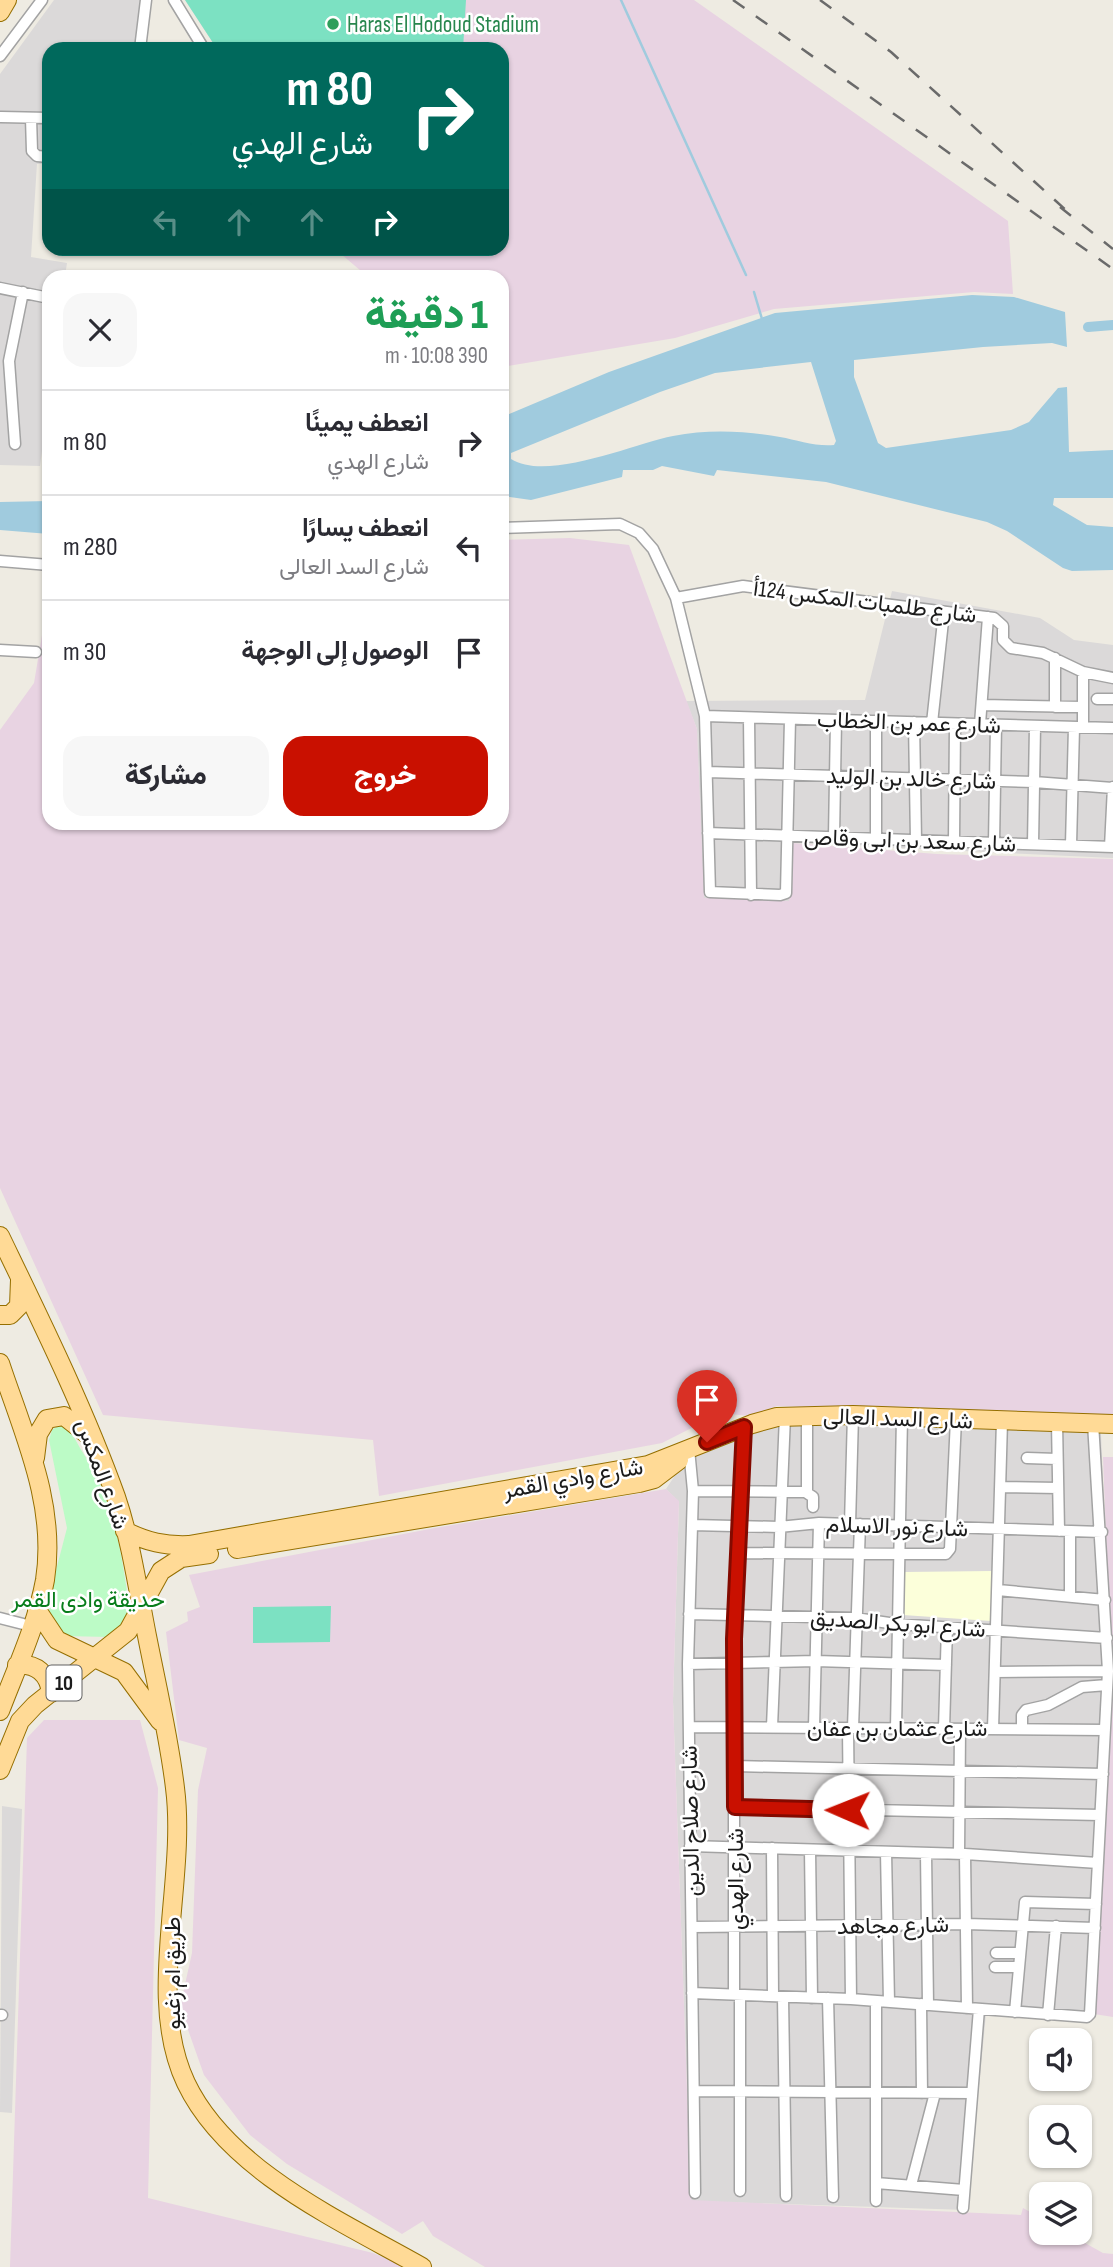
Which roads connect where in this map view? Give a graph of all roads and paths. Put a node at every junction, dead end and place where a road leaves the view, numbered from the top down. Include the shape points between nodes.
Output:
1 (7, 0) edge
2 (42, 0) edge
3 (146, 0) edge
4 (174, 0) edge
5 (0, 12) edge
6 (141, 42) edge
7 (200, 42) edge
8 (0, 56) edge
9 (1, 117) edge
10 (31, 118) junction
11 (42, 118) edge
12 (42, 156) edge
13 (0, 288) edge
14 (23, 292) junction
15 (42, 296) edge
16 (0, 330) edge
17 (13, 333) junction
18 (5, 361) edge
19 (12, 427) junction
20 (0, 428) edge
21 (15, 444) dead end
22 (509, 528) edge
23 (0, 561) edge
24 (42, 564) edge
25 (676, 598) junction
26 (944, 612) junction
27 (988, 617) junction
28 (0, 650) edge
29 (36, 652) dead end
30 (1055, 658) junction
31 (1083, 672) junction
32 (1113, 678) edge
33 (1097, 699) dead end
34 (1113, 699) edge
35 (982, 705) junction
36 (1055, 707) junction
37 (1083, 707) junction
38 (705, 716) junction
39 (749, 718) junction
40 (790, 719) junction
41 (836, 720) junction
42 (876, 721) junction
43 (914, 722) junction
44 (932, 723) junction
45 (955, 723) junction
46 (980, 724) junction
47 (996, 725) junction
48 (1035, 726) junction
49 (1078, 727) junction
50 (1113, 728) edge
51 (708, 772) junction
52 (750, 774) junction
53 (789, 775) junction
54 (835, 776) junction
55 (876, 778) junction
56 (915, 778) junction
57 (954, 779) junction
58 (995, 781) junction
59 (1034, 782) junction
60 (1073, 785) junction
61 (1113, 788) edge
62 (708, 833) junction
63 (750, 834) junction
64 (788, 835) junction
65 (834, 837) junction
66 (876, 839) junction
67 (916, 840) junction
68 (954, 841) junction
69 (995, 843) junction
70 (1033, 844) junction
71 (1071, 845) junction
72 (1111, 847) edge
73 (751, 895) junction
74 (0, 1236) edge
75 (20, 1278) junction
76 (0, 1315) edge
77 (0, 1363) edge
78 (807, 1415) junction
79 (853, 1415) junction
80 (785, 1416) junction
81 (902, 1417) junction
82 (956, 1419) junction
83 (1002, 1422) junction
84 (1056, 1423) junction
85 (1093, 1423) junction
86 (1113, 1424) edge
87 (744, 1427) junction
88 (93, 1440) junction
89 (689, 1449) junction
90 (1027, 1458) dead end
91 (1057, 1459) junction
92 (35, 1466) junction
93 (1001, 1487) junction
94 (1058, 1488) junction
95 (693, 1491) junction
96 (739, 1492) junction
97 (780, 1492) junction
98 (807, 1492) junction
99 (814, 1507) dead end
100 (819, 1523) junction
101 (855, 1524) junction
102 (692, 1525) junction
103 (899, 1526) junction
104 (738, 1527) junction
105 (779, 1527) junction
106 (950, 1528) junction
107 (999, 1530) junction
108 (125, 1531) junction
109 (1065, 1531) junction
110 (1102, 1532) junction
111 (737, 1553) junction
112 (898, 1554) junction
113 (778, 1555) junction
114 (818, 1555) junction
115 (859, 1555) junction
116 (998, 1590) junction
117 (1070, 1597) junction
118 (1105, 1600) junction
119 (141, 1604) junction
120 (689, 1614) junction
121 (735, 1615) junction
122 (775, 1615) junction
123 (816, 1616) junction
124 (0, 1618) edge
125 (34, 1618) junction
126 (855, 1618) junction
127 (896, 1624) junction
128 (947, 1627) junction
129 (996, 1630) junction
130 (1107, 1638) junction
131 (96, 1656) junction
132 (816, 1661) junction
133 (775, 1662) junction
134 (855, 1662) junction
135 (734, 1663) junction
136 (897, 1663) junction
137 (688, 1664) junction
138 (17, 1665) junction
139 (946, 1665) junction
140 (1082, 1671) junction
141 (1108, 1671) junction
142 (995, 1672) junction
143 (1107, 1685) junction
144 (1082, 1687) junction
145 (51, 1693) junction
146 (0, 1711) edge
147 (165, 1727) junction
148 (689, 1727) junction
149 (734, 1727) junction
150 (772, 1727) junction
151 (814, 1728) junction
152 (850, 1728) junction
153 (897, 1728) junction
154 (944, 1729) junction
155 (960, 1729) junction
156 (993, 1729) junction
157 (1022, 1730) junction
158 (1105, 1730) junction
159 (735, 1766) junction
160 (848, 1769) junction
161 (0, 1770) edge
162 (960, 1771) junction
163 (1103, 1774) junction
164 (735, 1807) junction
165 (848, 1810) junction
166 (959, 1812) junction
167 (1100, 1815) junction
168 (690, 1846) junction
169 (734, 1847) junction
170 (772, 1848) junction
171 (810, 1850) junction
172 (849, 1850) junction
173 (886, 1852) junction
174 (926, 1853) junction
175 (962, 1854) junction
176 (1098, 1863) junction
177 (1096, 1904) junction
178 (927, 1924) junction
179 (966, 1924) junction
180 (1023, 1924) junction
181 (849, 1925) junction
182 (888, 1925) junction
183 (772, 1926) junction
184 (811, 1926) junction
185 (1056, 1926) junction
186 (692, 1927) junction
187 (734, 1927) junction
188 (1095, 1928) junction
189 (996, 1953) dead end
190 (1020, 1953) junction
191 (995, 1967) dead end
192 (1019, 1967) junction
193 (692, 1993) junction
194 (737, 1995) junction
195 (778, 1996) junction
196 (812, 1998) junction
197 (828, 1998) junction
198 (851, 1999) junction
199 (876, 2001) junction
200 (889, 2002) junction
201 (925, 2005) junction
202 (967, 2008) junction
203 (979, 2009) junction
204 (1015, 2012) junction
205 (1048, 2015) junction
206 (694, 2091) junction
207 (740, 2091) junction
208 (784, 2092) junction
209 (830, 2092) junction
210 (876, 2092) junction
211 (922, 2093) junction
212 (935, 2093) junction
213 (972, 2093) junction
214 (876, 2183) junction
215 (911, 2185) junction
216 (964, 2190) junction
217 (740, 2191) dead end
218 (695, 2193) dead end
219 (786, 2196) dead end
220 (833, 2197) dead end
221 (876, 2201) dead end
222 (963, 2208) dead end
223 (422, 2267) edge

1 - 5 main road
2 - 8 street
3 - 6 street
4 - 7 street
9 - 10 street
10 - 11 street
10 - 12 street via 33,151
13 - 14 street
14 - 15 street
14 - 17 street
16 - 17 street
17 - 18 street
18 - 19 street
19 - 20 street
19 - 21 street
22 - 25 street via 620,524 647,541
23 - 24 street
25 - 26 street, شارع طلمبات المكس 124أ via 743,586
25 - 38 street
26 - 27 street, شارع طلمبات المكس 124أ
26 - 44 street
27 - 30 street, شارع طلمبات المكس 124أ via 999,621 1003,640 1011,648
27 - 35 street
28 - 29 street
30 - 31 street, شارع طلمبات المكس 124أ
30 - 36 street
31 - 32 street, شارع طلمبات المكس 124أ
31 - 37 street
33 - 34 street
35 - 36 street
35 - 46 street
36 - 37 street
37 - 49 street
38 - 39 street, شارع عمر بن الخطاب
38 - 51 street
39 - 40 street, شارع عمر بن الخطاب
39 - 52 street
40 - 41 street, شارع عمر بن الخطاب
40 - 53 street
41 - 42 street, شارع عمر بن الخطاب
41 - 54 street
42 - 43 street, شارع عمر بن الخطاب
42 - 55 street
43 - 44 street, شارع عمر بن الخطاب
43 - 56 street
44 - 45 street, شارع عمر بن الخطاب
45 - 46 street, شارع عمر بن الخطاب
45 - 57 street
46 - 47 street, شارع عمر بن الخطاب
47 - 48 street, شارع عمر بن الخطاب
47 - 58 street
48 - 49 street, شارع عمر بن الخطاب
48 - 59 street
49 - 50 street, شارع عمر بن الخطاب
49 - 60 street
51 - 52 street, شارع خالد بن الوليد
51 - 62 street
52 - 53 street, شارع خالد بن الوليد
52 - 63 street
53 - 54 street, شارع خالد بن الوليد
53 - 64 street
54 - 55 street, شارع خالد بن الوليد
54 - 65 street
55 - 56 street, شارع خالد بن الوليد
55 - 66 street
56 - 57 street, شارع خالد بن الوليد
56 - 67 street
57 - 58 street, شارع خالد بن الوليد
57 - 68 street
58 - 59 street, شارع خالد بن الوليد
58 - 69 street
59 - 60 street, شارع خالد بن الوليد
59 - 70 street
60 - 61 street, شارع خالد بن الوليد
60 - 71 street
61 - 72 street
62 - 63 street, شارع سعد بن ابى وقاص
62 - 73 street via 708,886 713,893
63 - 64 street, شارع سعد بن ابى وقاص
63 - 73 street
64 - 65 street, شارع سعد بن ابى وقاص
64 - 73 street via 787,891 783,895
65 - 66 street, شارع سعد بن ابى وقاص
66 - 67 street, شارع سعد بن ابى وقاص
67 - 68 street, شارع سعد بن ابى وقاص
68 - 69 street, شارع سعد بن ابى وقاص
69 - 70 street, شارع سعد بن ابى وقاص
70 - 71 street, شارع سعد بن ابى وقاص
71 - 72 street, شارع سعد بن ابى وقاص
74 - 75 main road, شارع المكس
75 - 76 main road via 19,1306 10,1315
75 - 88 main road, شارع المكس
77 - 92 main road
78 - 79 main road, شارع السد العالى
78 - 80 main road, شارع السد العالى
78 - 98 street
79 - 81 main road, شارع السد العالى
79 - 101 street
80 - 87 main road, شارع السد العالى
80 - 97 street
81 - 82 main road, شارع السد العالى
81 - 103 street
82 - 83 main road, شارع السد العالى
82 - 106 street
83 - 84 main road, شارع السد العالى
83 - 93 street
84 - 85 main road, شارع السد العالى
84 - 91 street
85 - 86 main road, شارع السد العالى
85 - 110 street
87 - 89 main road, شارع السد العالى
87 - 96 street, شارع الهدي
88 - 92 main road via 64,1416 47,1419 38,1434
88 - 108 main road, شارع المكس
89 - 95 street, شارع صلاح الدين
89 - 108 main road, شارع وادي القمر via 637,1467 189,1545 166,1546
89 - 119 main road, شارع وادي القمر via 669,1470 639,1483 181,1558 161,1571
90 - 91 street
91 - 94 street
92 - 125 main road via 48,1535 44,1582
93 - 94 street
93 - 107 street
94 - 109 street
95 - 96 street
95 - 102 street, شارع صلاح الدين
96 - 97 street
96 - 104 street, شارع الهدي
97 - 98 street
97 - 105 street
98 - 99 street
100 - 101 street, شارع نور الاسلام
100 - 105 street, شارع نور الاسلام
100 - 114 street
101 - 103 street, شارع نور الاسلام
101 - 115 street
102 - 104 street, شارع نور الاسلام
102 - 120 street, شارع صلاح الدين
103 - 106 street, شارع نور الاسلام
103 - 112 street
104 - 105 street, شارع نور الاسلام
104 - 111 street, شارع الهدي
105 - 113 street
106 - 107 street, شارع نور الاسلام
106 - 112 street via 950,1549 943,1556
107 - 109 street, شارع نور الاسلام
107 - 116 street
108 - 119 main road, شارع المكس
109 - 110 street, شارع نور الاسلام
109 - 117 street
110 - 118 street
111 - 113 street
111 - 121 street, شارع الهدي
112 - 115 street
112 - 127 street
113 - 114 street
113 - 122 street
114 - 115 street
114 - 123 street
115 - 126 street
116 - 117 street
116 - 129 street
117 - 118 street
118 - 130 street
119 - 131 main road, 10 via 128,1631
119 - 147 main road, شارع المكس
120 - 121 street, شارع ابو بكر الصديق
120 - 137 street, شارع صلاح الدين
121 - 122 street, شارع ابو بكر الصديق
121 - 135 street, شارع الهدي
122 - 123 street, شارع ابو بكر الصديق
122 - 133 street
123 - 126 street, شارع ابو بكر الصديق
123 - 132 street
124 - 125 street
125 - 131 main road via 57,1640
125 - 138 main road, 10
126 - 127 street, شارع ابو بكر الصديق
126 - 134 street
127 - 128 street, شارع ابو بكر الصديق
127 - 136 street
128 - 129 street, شارع ابو بكر الصديق
128 - 139 street
129 - 130 street, شارع ابو بكر الصديق
129 - 142 street
130 - 141 street
131 - 145 main road, 10
131 - 147 main road via 124,1672
132 - 133 street
132 - 134 street
132 - 151 street
133 - 135 street
133 - 150 street
134 - 136 street
134 - 152 street
135 - 137 street
135 - 149 street, شارع الهدي
136 - 139 street
136 - 153 street
137 - 148 street, شارع صلاح الدين
138 - 145 main road via 39,1669 47,1677
138 - 146 main road, 10
139 - 154 street
140 - 141 street
140 - 142 street
140 - 144 street
141 - 143 street
142 - 156 street
143 - 144 street
143 - 158 street
144 - 157 street via 1048,1705 1024,1711
145 - 161 main road, 10 via 20,1721
147 - 223 main road, طريق ام زغيو via 177,1816 168,2006 170,2033 186,2084 217,2128 266,2173
148 - 149 street, شارع عثمان بن عفان
148 - 168 street, شارع صلاح الدين
149 - 150 street, شارع عثمان بن عفان
149 - 159 street, شارع الهدي
150 - 151 street, شارع عثمان بن عفان
151 - 152 street, شارع عثمان بن عفان
152 - 153 street, شارع عثمان بن عفان
152 - 160 street
153 - 154 street, شارع عثمان بن عفان
154 - 155 street, شارع عثمان بن عفان
155 - 156 street, شارع عثمان بن عفان
155 - 162 street
156 - 157 street, شارع عثمان بن عفان
157 - 158 street, شارع عثمان بن عفان
158 - 163 street
159 - 160 street
159 - 164 street, شارع الهدي
160 - 162 street
160 - 165 street
162 - 163 street
162 - 166 street
163 - 167 street
164 - 165 street
164 - 169 street, شارع الهدي
165 - 166 street
165 - 172 street
166 - 167 street
166 - 175 street
167 - 176 street
168 - 169 street
168 - 186 street, شارع صلاح الدين
169 - 170 street
169 - 187 street, شارع الهدي
170 - 171 street
170 - 183 street
171 - 172 street
171 - 184 street
172 - 173 street
172 - 181 street
173 - 174 street
173 - 182 street
174 - 175 street
174 - 178 street
175 - 176 street
175 - 179 street
176 - 177 street
177 - 180 street via 1027,1900
177 - 188 street
178 - 179 street, شارع مجاهد
178 - 182 street, شارع مجاهد
178 - 201 street
179 - 180 street, شارع مجاهد
179 - 202 street
180 - 185 street, شارع مجاهد
180 - 190 street
181 - 182 street, شارع مجاهد
181 - 184 street, شارع مجاهد
181 - 198 street
182 - 200 street
183 - 184 street, شارع مجاهد
183 - 187 street, شارع مجاهد
183 - 195 street
184 - 196 street
185 - 188 street, شارع مجاهد
185 - 205 street
186 - 187 street, شارع مجاهد
186 - 193 street, شارع صلاح الدين
187 - 194 street, شارع الهدي
188 - 205 street via 1091,2012 1087,2017
189 - 190 street
190 - 192 street
191 - 192 street
192 - 204 street
193 - 194 street
193 - 206 street, شارع صلاح الدين
194 - 195 street
194 - 207 street, شارع الهدي
195 - 196 street
195 - 208 street
196 - 197 street
197 - 198 street
197 - 209 street
198 - 199 street
199 - 200 street
199 - 210 street
200 - 201 street
201 - 202 street
201 - 211 street
202 - 203 street
203 - 204 street
203 - 213 street
204 - 205 street
206 - 207 street
206 - 218 street, شارع صلاح الدين
207 - 208 street
207 - 217 street, شارع الهدي
208 - 209 street
208 - 219 street
209 - 210 street
209 - 220 street
210 - 211 street
210 - 214 street
211 - 212 street
212 - 213 street
212 - 215 street
213 - 216 street
214 - 215 street
214 - 221 street
215 - 216 street
216 - 222 street

